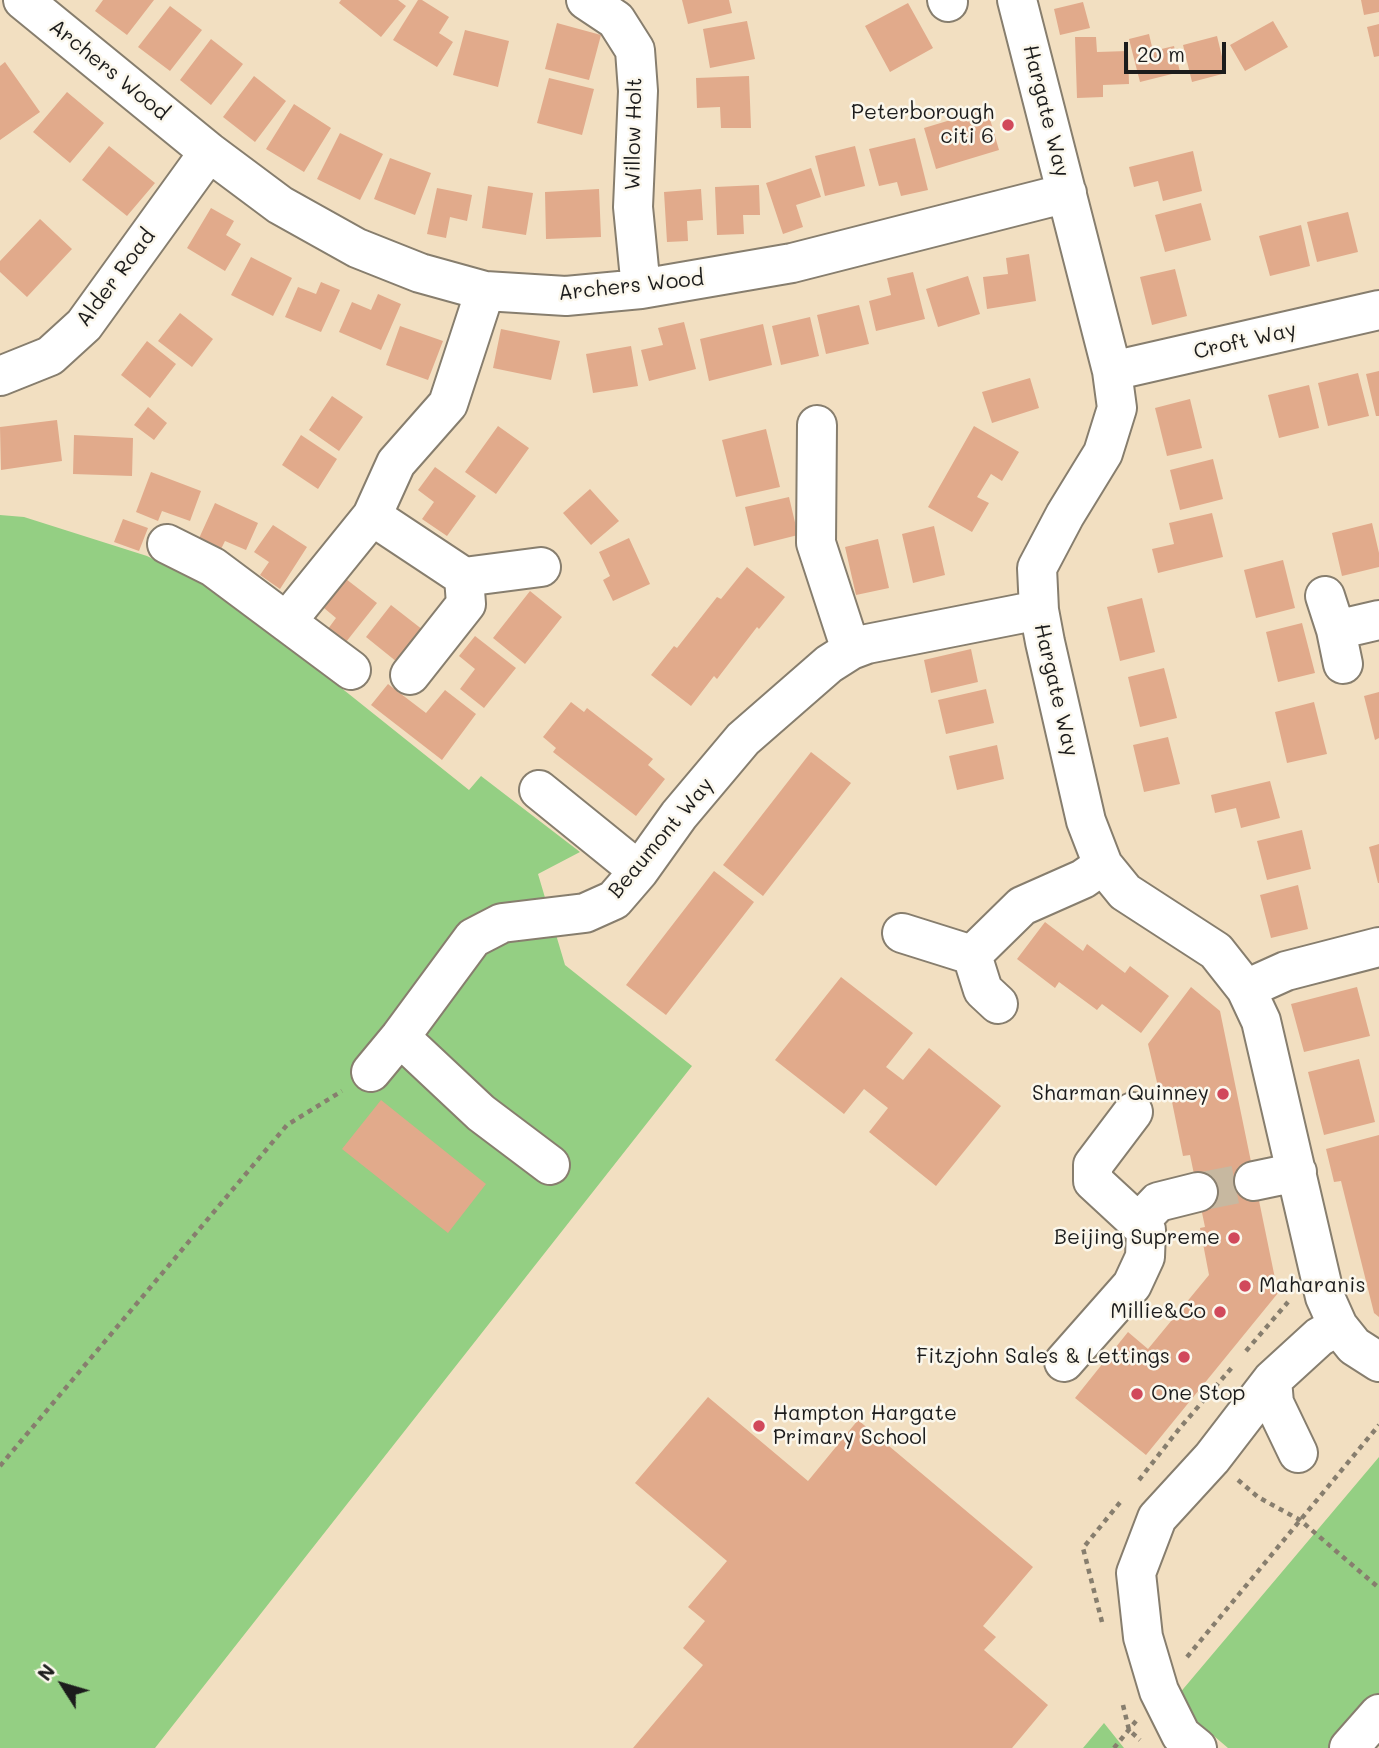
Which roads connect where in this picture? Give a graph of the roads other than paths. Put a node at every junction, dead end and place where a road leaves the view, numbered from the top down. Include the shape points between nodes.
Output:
1 (23, 0) edge
2 (1017, 0) edge
3 (611, 7) edge
4 (209, 152) junction
5 (1067, 193) junction
6 (641, 289) junction
7 (485, 291) junction
8 (1379, 310) edge
9 (1112, 371) junction
10 (0, 376) edge
11 (817, 425) dead end
12 (372, 516) junction
13 (167, 544) dead end
14 (541, 567) dead end
15 (464, 577) junction
16 (1039, 610) junction
17 (1379, 620) edge
18 (287, 621) junction
19 (1335, 630) dead end
20 (850, 650) junction
21 (351, 670) dead end
22 (410, 675) dead end
23 (539, 790) dead end
24 (1103, 865) junction
25 (639, 870) junction
26 (902, 933) dead end
27 (1379, 947) edge
28 (972, 956) junction
29 (1246, 989) junction
30 (998, 1004) dead end
31 (400, 1037) junction
32 (371, 1072) road end
33 (1133, 1112) dead end
34 (550, 1165) dead end
35 (1297, 1172) junction
36 (1254, 1181) tunnel mouth
37 (1198, 1192) tunnel mouth
38 (1138, 1223) junction
39 (1338, 1326) junction
40 (1064, 1362) dead end
41 (1379, 1362) edge
42 (1272, 1380) junction
43 (1298, 1453) dead end
44 (1379, 1714) edge
45 (1197, 1748) edge
46 (1349, 1748) edge

1 - 4 street, Archers Wood
2 - 5 street, Hargate Way
3 - 6 street, Willow Holt via 635,50 638,91 632,207
4 - 7 street, Archers Wood via 281,205 357,248 420,273
4 - 10 street, Alder Road via 85,325 50,356
5 - 6 street, Archers Wood via 792,263
5 - 9 street, Hargate Way
6 - 7 street, Archers Wood via 566,296
7 - 12 street via 448,404 396,463
8 - 9 street, Croft Way
9 - 16 street, Hargate Way via 1117,408 1103,453 1037,568
11 - 20 street via 817,543
12 - 15 street
12 - 18 street
13 - 18 street via 213,567
14 - 15 street
15 - 22 street via 466,604
16 - 20 street, Beaumont Way
16 - 24 street, Hargate Way via 1086,821
17 - 19 street
18 - 21 street
20 - 25 street, Beaumont Way via 743,740
23 - 25 street
24 - 28 street via 1022,906
24 - 29 street, Hargate Way via 1125,892 1216,951
25 - 31 street, Beaumont Way via 614,900 585,913 502,922 473,938
26 - 28 street
27 - 29 street via 1286,971
28 - 30 street via 983,989
29 - 35 street, Hargate Way via 1261,1021
31 - 32 street, Beaumont Way
31 - 34 street via 481,1113
33 - 38 street via 1093,1165 1093,1181
35 - 36 street
35 - 39 street, Hargate Way via 1325,1297
37 - 38 street via 1158,1202
38 - 40 street via 1146,1230 1145,1257 1132,1285
39 - 41 street, Hargate Way via 1354,1346
39 - 42 street
42 - 43 street via 1275,1403
42 - 45 street via 1212,1458 1157,1518 1136,1573 1143,1637 1160,1691 1181,1735
44 - 46 street

